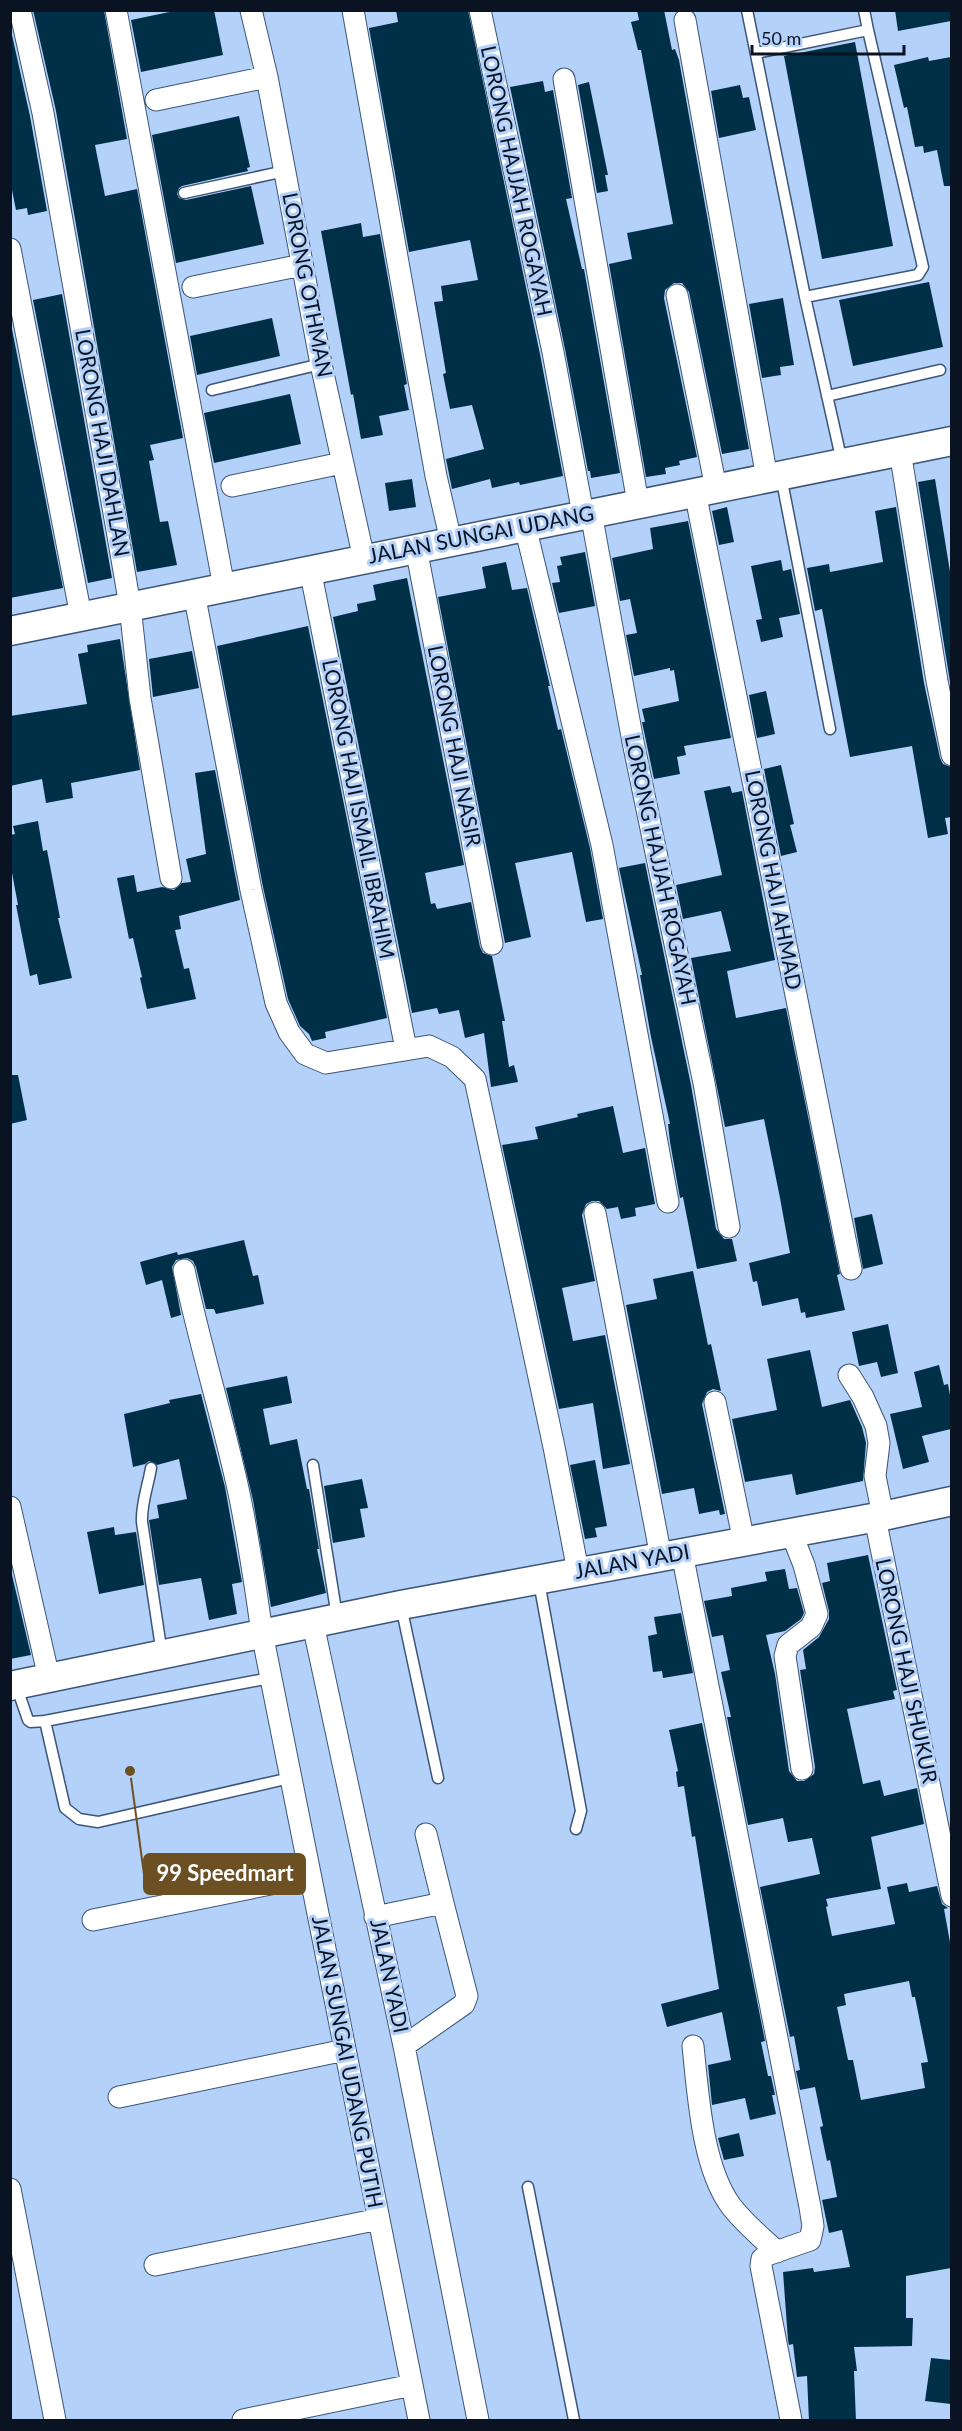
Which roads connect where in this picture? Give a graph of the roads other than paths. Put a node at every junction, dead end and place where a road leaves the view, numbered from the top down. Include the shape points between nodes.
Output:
1 (20, 10) edge
2 (116, 10) edge
3 (251, 10) edge
4 (353, 10) edge
5 (480, 10) edge
6 (747, 10) edge
7 (864, 10) edge
8 (685, 20) dead end
9 (868, 30) junction
10 (756, 53) junction
11 (267, 77) junction
12 (564, 79) dead end
13 (156, 100) dead end
14 (285, 171) junction
15 (184, 193) dead end
16 (10, 249) edge
17 (302, 265) junction
18 (193, 286) dead end
19 (677, 294) dead end
20 (805, 297) junction
21 (321, 364) junction
22 (940, 370) dead end
23 (212, 390) dead end
24 (827, 396) junction
25 (951, 441) edge
26 (900, 451) junction
27 (842, 462) junction
28 (342, 463) junction
29 (774, 476) junction
30 (232, 486) dead end
31 (705, 490) junction
32 (638, 503) junction
33 (587, 514) junction
34 (525, 526) junction
35 (451, 541) junction
36 (416, 548) junction
37 (364, 559) junction
38 (310, 569) junction
39 (224, 586) junction
40 (194, 593) junction
41 (130, 606) junction
42 (81, 616) junction
43 (10, 631) edge
44 (830, 729) dead end
45 (951, 755) edge
46 (171, 878) dead end
47 (492, 944) dead end
48 (406, 1049) junction
49 (668, 1202) dead end
50 (595, 1213) dead end
51 (729, 1227) dead end
52 (851, 1269) dead end
53 (184, 1270) dead end
54 (849, 1375) dead end
55 (715, 1402) dead end
56 (313, 1465) dead end
57 (151, 1467) dead end
58 (951, 1501) edge
59 (10, 1507) edge
60 (878, 1517) junction
61 (791, 1532) junction
62 (744, 1542) junction
63 (672, 1555) junction
64 (578, 1571) junction
65 (539, 1579) junction
66 (401, 1605) junction
67 (325, 1621) junction
68 (262, 1634) junction
69 (162, 1654) junction
70 (49, 1678) junction
71 (270, 1678) junction
72 (13, 1686) edge
73 (45, 1721) junction
74 (802, 1769) dead end
75 (290, 1778) junction
76 (438, 1778) dead end
77 (576, 1829) dead end
78 (426, 1834) dead end
79 (310, 1876) junction
80 (951, 1896) edge
81 (443, 1903) junction
82 (375, 1917) junction
83 (93, 1920) dead end
84 (404, 2046) junction
85 (693, 2046) dead end
86 (345, 2050) junction
87 (119, 2097) dead end
88 (528, 2187) dead end
89 (10, 2189) edge
90 (379, 2219) junction
91 (777, 2252) junction
92 (155, 2265) dead end
93 (412, 2385) junction
94 (56, 2421) edge
95 (243, 2421) edge
96 (419, 2421) edge
97 (478, 2421) edge
98 (574, 2421) edge
99 (791, 2421) edge

1 - 41 street, LORONG HAJI DAHLAN via 43,112
2 - 39 street
3 - 11 street, LORONG OTHMAN
4 - 35 street
5 - 33 street, LORONG HAJJAH ROGAYAH
6 - 10 lane
7 - 9 lane
8 - 29 street
9 - 10 lane
9 - 20 lane via 923,267 918,275
10 - 20 lane
11 - 13 street
11 - 14 street, LORONG OTHMAN
12 - 32 street
14 - 15 lane
14 - 17 street, LORONG OTHMAN
16 - 42 street
17 - 18 street
17 - 21 street, LORONG OTHMAN
19 - 31 street, LORONG HAJI AHMAD
20 - 24 lane
21 - 23 lane
21 - 28 street, LORONG OTHMAN
22 - 24 lane
24 - 27 lane
25 - 26 street, JALAN SUNGAI UDANG
26 - 27 street, JALAN SUNGAI UDANG
26 - 45 street
27 - 29 street, JALAN SUNGAI UDANG
28 - 30 street
28 - 37 street, LORONG OTHMAN
29 - 31 street, JALAN SUNGAI UDANG
29 - 44 lane
31 - 32 street, JALAN SUNGAI UDANG
31 - 52 street, LORONG HAJI AHMAD
32 - 33 street, JALAN SUNGAI UDANG
33 - 34 street, JALAN SUNGAI UDANG
33 - 51 street, LORONG HAJJAH ROGAYAH via 704,1083
34 - 35 street, JALAN SUNGAI UDANG
34 - 49 street via 602,845
35 - 36 street, JALAN SUNGAI UDANG
36 - 37 street, JALAN SUNGAI UDANG
36 - 47 street, LORONG HAJI NASIR
37 - 38 street, JALAN SUNGAI UDANG
38 - 39 street, JALAN SUNGAI UDANG
38 - 48 street, LORONG HAJI ISMAIL IBRAHIM
39 - 40 street, JALAN SUNGAI UDANG
40 - 41 street, JALAN SUNGAI UDANG
40 - 48 street via 256,912 276,1003 289,1032 304,1054 326,1063
41 - 42 street, JALAN SUNGAI UDANG
41 - 46 street, LORONG HAJI DAHLAN via 140,699
42 - 43 street, JALAN SUNGAI UDANG
48 - 64 street via 429,1046 452,1057 475,1079
50 - 63 street
53 - 68 street, JALAN SUNGAI UDANG PUTIH via 237,1483
54 - 60 street, LORONG HAJI SHUKUR via 876,1426
55 - 62 street
56 - 67 lane
57 - 69 lane via 141,1508
58 - 60 street, JALAN YADI
59 - 70 street
60 - 61 street, JALAN YADI
60 - 80 street, LORONG HAJI SHUKUR
61 - 62 street, JALAN YADI
61 - 74 street via 817,1609 813,1623 788,1645 785,1656
62 - 63 street, JALAN YADI
63 - 64 street, JALAN YADI
63 - 91 street via 813,2226 810,2240
64 - 65 street, JALAN YADI
65 - 66 street, JALAN YADI
65 - 77 lane via 581,1811
66 - 67 street, JALAN YADI
66 - 76 lane
67 - 68 street, JALAN YADI
67 - 82 street, JALAN YADI via 349,1782
68 - 69 street, JALAN YADI
68 - 71 street, JALAN SUNGAI UDANG PUTIH
69 - 70 street, JALAN YADI
70 - 72 street, JALAN YADI
71 - 73 lane
71 - 75 street, JALAN SUNGAI UDANG PUTIH
72 - 73 lane via 28,1720
73 - 75 lane via 64,1808 79,1819 98,1822
75 - 79 street, JALAN SUNGAI UDANG PUTIH
78 - 81 street
79 - 83 street
79 - 86 street, JALAN SUNGAI UDANG PUTIH
81 - 82 street
81 - 84 street via 467,1996 464,2004
82 - 84 street, JALAN YADI
84 - 97 street, JALAN YADI
85 - 91 street via 703,2127 714,2170 729,2204
86 - 87 street
86 - 90 street, JALAN SUNGAI UDANG PUTIH
88 - 98 lane
89 - 94 street
90 - 92 street
90 - 93 street, JALAN SUNGAI UDANG PUTIH
91 - 99 street via 762,2259 761,2266
93 - 95 street
93 - 96 street, JALAN SUNGAI UDANG PUTIH

